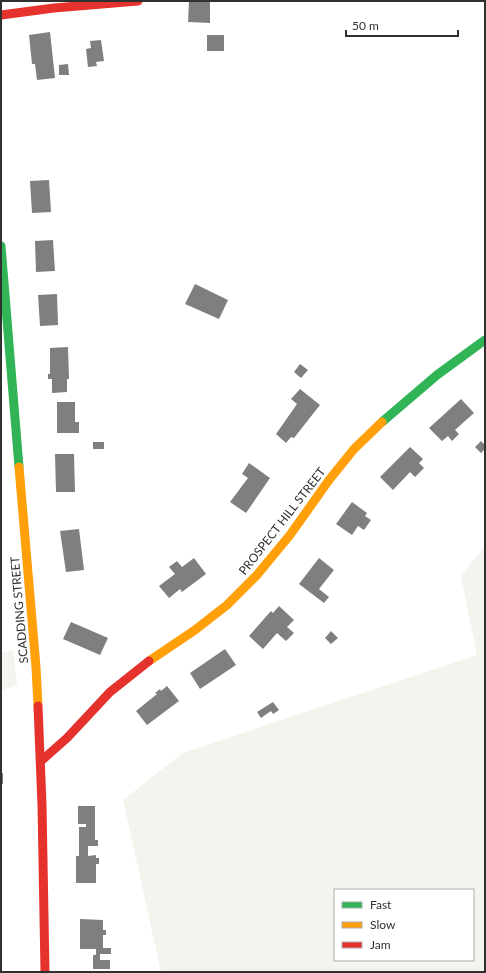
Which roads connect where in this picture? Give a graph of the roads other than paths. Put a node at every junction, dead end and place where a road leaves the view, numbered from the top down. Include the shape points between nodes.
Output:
1 (138, 1) edge
2 (1, 15) edge
3 (1, 246) edge
4 (485, 340) edge
5 (41, 761) junction
6 (45, 972) edge

1 - 2 street
3 - 5 street, SCADDING STREET via 36,667
4 - 5 street, PROSPECT HILL STREET via 437,375 372,430 329,480 290,535 257,575 227,605 110,692 67,738
5 - 6 street, SCADDING STREET

